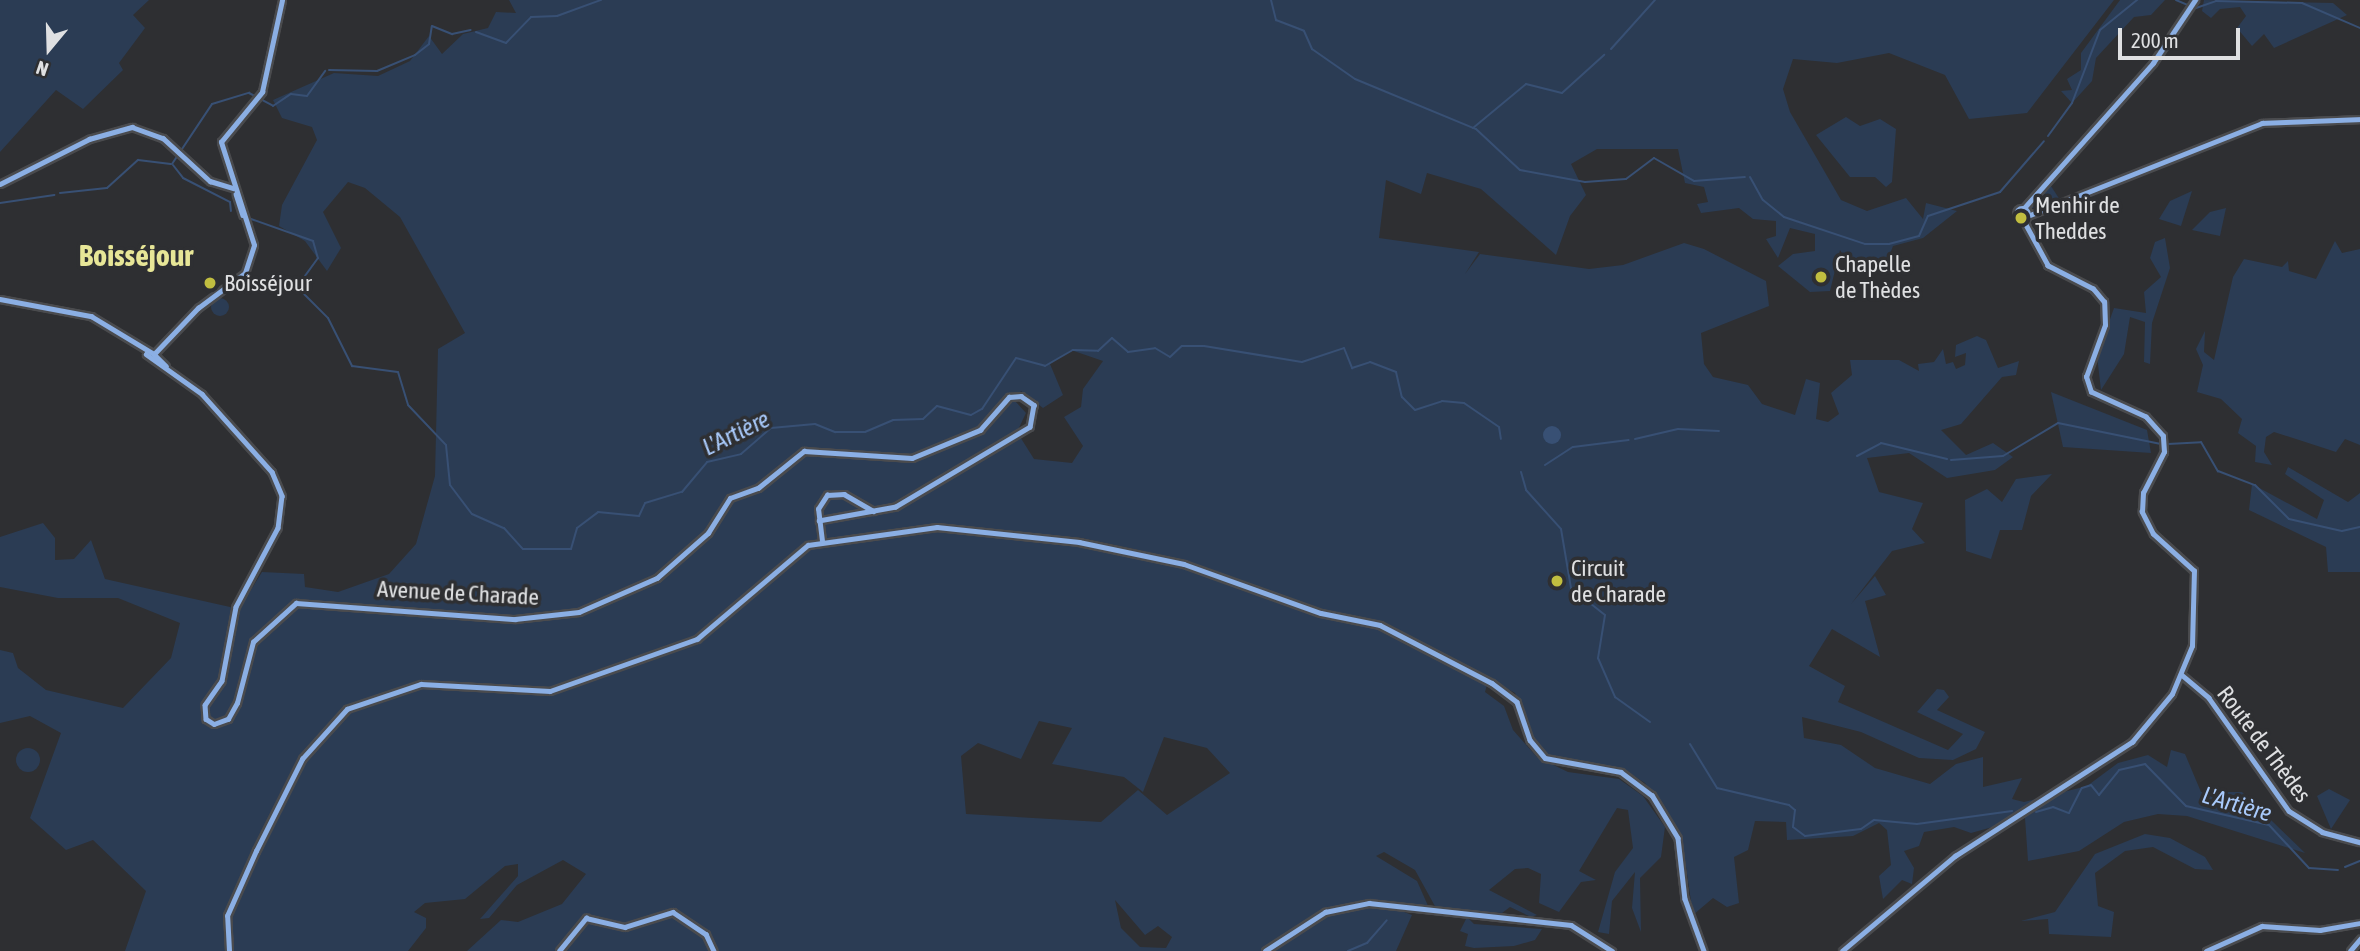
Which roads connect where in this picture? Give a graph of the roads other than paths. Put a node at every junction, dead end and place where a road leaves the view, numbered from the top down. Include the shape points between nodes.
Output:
1 (282, 0) edge
2 (2195, 0) edge
3 (2360, 120) edge
4 (231, 181) junction
5 (0, 184) edge
6 (215, 184) junction
7 (234, 191) junction
8 (2024, 208) junction
9 (2030, 215) junction
10 (2024, 222) junction
11 (0, 299) edge
12 (166, 345) junction
13 (146, 354) junction
14 (154, 354) junction
15 (163, 359) junction
16 (174, 375) junction
17 (878, 512) junction
18 (819, 521) junction
19 (822, 541) junction
20 (2182, 675) junction
21 (2360, 842) edge
22 (2360, 923) edge
23 (2360, 939) edge
24 (2206, 950) edge
25 (229, 951) edge
26 (559, 951) edge
27 (714, 951) edge
28 (1265, 951) edge
29 (1612, 951) edge
30 (1707, 951) edge
31 (1842, 951) edge
32 (2350, 951) edge

1 - 4 street via 262,92 223,137
2 - 8 street via 2153,63
3 - 9 street via 2262,122
4 - 6 street
4 - 7 street
5 - 6 street via 121,127 150,131
6 - 7 street
7 - 12 street via 254,244 249,267 188,317
8 - 9 street
8 - 10 street via 2017,215
9 - 10 street
10 - 20 street via 2048,266 2093,289 2104,302 2105,326 2086,377 2091,392 2146,417 2163,436 2164,452 2143,493 2142,512 2153,534 2187,561 2197,580 2195,631
11 - 13 street, Avenue de Charade via 91,316
12 - 14 street
12 - 15 street
13 - 14 street
13 - 16 street, Avenue de Charade
14 - 15 street, Avenue de Charade
15 - 16 street, Avenue de Charade
16 - 17 street, Avenue de Charade via 219,412 272,472 282,496 278,528 236,607 222,681 205,705 206,719 214,724 228,719 237,703 253,642 296,603 515,619 579,612 657,578 704,537 730,498 758,488 804,451 912,458 980,430 1010,397 1031,402 1036,415 1030,427
17 - 18 street, Avenue de Charade
17 - 18 street via 831,494 820,501
18 - 19 street
19 - 25 street via 783,561 702,635 664,653 550,691 421,684 347,709 302,759 256,851 228,916
19 - 30 street via 937,527 1079,542 1184,564 1321,612 1388,628 1511,695 1533,746 1549,760 1615,771 1641,784 1676,834 1697,935
20 - 21 street, Route de Thèdes via 2209,698 2289,811 2322,832
20 - 31 street via 2132,742 1961,852
22 - 24 street via 2307,931 2262,926
23 - 32 street
26 - 27 street via 586,918 625,927 673,912 706,934
28 - 29 street via 1325,912 1369,903 1572,925

